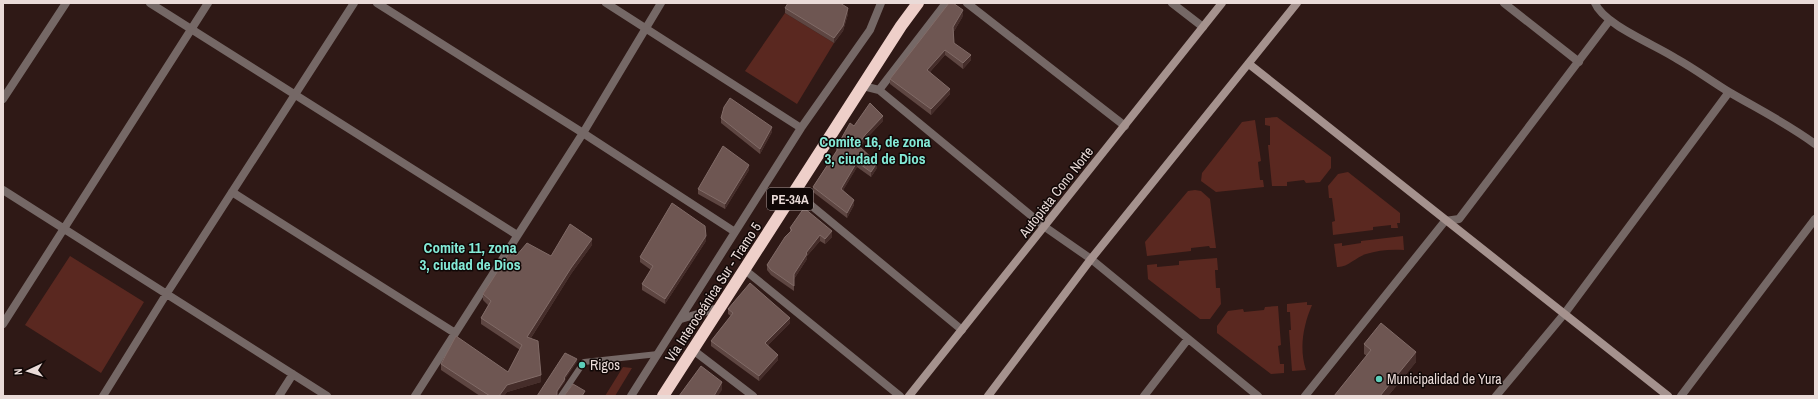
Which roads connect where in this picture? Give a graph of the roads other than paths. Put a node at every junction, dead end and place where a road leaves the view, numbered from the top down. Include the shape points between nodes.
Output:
1 (66, 3) edge
2 (150, 3) edge
3 (208, 3) edge
4 (354, 3) edge
5 (377, 3) edge
6 (606, 3) edge
7 (662, 3) edge
8 (880, 3) edge
9 (918, 3) edge
10 (946, 3) edge
11 (967, 3) edge
12 (1172, 3) edge
13 (1222, 3) edge
14 (1298, 3) edge
15 (1504, 3) edge
16 (1595, 3) edge
17 (1609, 21) junction
18 (1203, 27) junction
19 (191, 28) junction
20 (645, 28) junction
21 (1579, 62) junction
22 (1249, 64) junction
23 (863, 86) junction
24 (879, 90) junction
25 (1729, 92) junction
26 (294, 93) junction
27 (3, 99) edge
28 (1125, 126) junction
29 (801, 128) junction
30 (583, 133) junction
31 (1815, 144) edge
32 (3, 190) edge
33 (232, 192) junction
34 (795, 192) junction
35 (1815, 219) edge
36 (1445, 221) junction
37 (1045, 227) junction
38 (64, 228) junction
39 (735, 232) junction
40 (517, 235) junction
41 (1090, 259) junction
42 (744, 270) junction
43 (167, 293) junction
44 (721, 307) junction
45 (1565, 313) junction
46 (681, 319) junction
47 (3, 324) edge
48 (962, 330) junction
49 (455, 333) junction
50 (1188, 339) junction
51 (693, 350) junction
52 (658, 354) junction
53 (293, 374) junction
54 (105, 395) edge
55 (279, 396) edge
56 (327, 396) edge
57 (415, 396) edge
58 (562, 396) edge
59 (631, 396) edge
60 (663, 396) edge
61 (753, 396) edge
62 (900, 396) edge
63 (909, 396) edge
64 (988, 396) edge
65 (1144, 396) edge
66 (1258, 396) edge
67 (1305, 396) edge
68 (1496, 396) edge
69 (1668, 396) edge
70 (1681, 396) edge

1 - 27 street
2 - 19 street
3 - 19 street
4 - 26 street
5 - 30 street
6 - 20 street
7 - 20 street
8 - 29 street via 870,30
9 - 23 highway, Vía Interoceánica Sur - Tramo 5 / PE-34A
10 - 24 street
11 - 28 street
12 - 18 street
13 - 18 main road, Autopista Cono Norte
14 - 22 main road
15 - 21 street
16 - 17 street
17 - 21 street
17 - 25 street via 1676,58
18 - 28 main road, Autopista Cono Norte
19 - 26 street
19 - 38 street
20 - 29 street
20 - 30 street
21 - 36 street via 1459,219
22 - 36 main road
22 - 41 main road
23 - 24 street
23 - 34 highway, Vía Interoceánica Sur - Tramo 5 / PE-34A
24 - 37 street
25 - 31 street via 1794,128
25 - 45 street
26 - 33 street
26 - 40 street
28 - 37 main road, Autopista Cono Norte
29 - 39 street
30 - 39 street
30 - 40 street
32 - 38 street
33 - 43 street
33 - 49 street
34 - 42 highway, Vía Interoceánica Sur - Tramo 5 / PE-34A
34 - 48 street
35 - 70 street
36 - 45 main road
36 - 67 street
37 - 41 street
37 - 48 main road, Autopista Cono Norte
38 - 43 street
38 - 47 street
39 - 46 street
40 - 49 street
41 - 50 street
41 - 64 main road
42 - 44 highway, Vía Interoceánica Sur - Tramo 5 / PE-34A
42 - 62 street
43 - 53 street
43 - 54 street
44 - 46 street
44 - 51 highway, Vía Interoceánica Sur - Tramo 5 / PE-34A
45 - 68 street
45 - 69 main road
46 - 52 street
48 - 63 main road, Autopista Cono Norte
49 - 57 street
50 - 65 street
50 - 66 street
51 - 60 highway, Vía Interoceánica Sur - Tramo 5 / PE-34A
51 - 61 street
52 - 58 lane via 584,362
52 - 59 street
53 - 55 street
53 - 56 street

